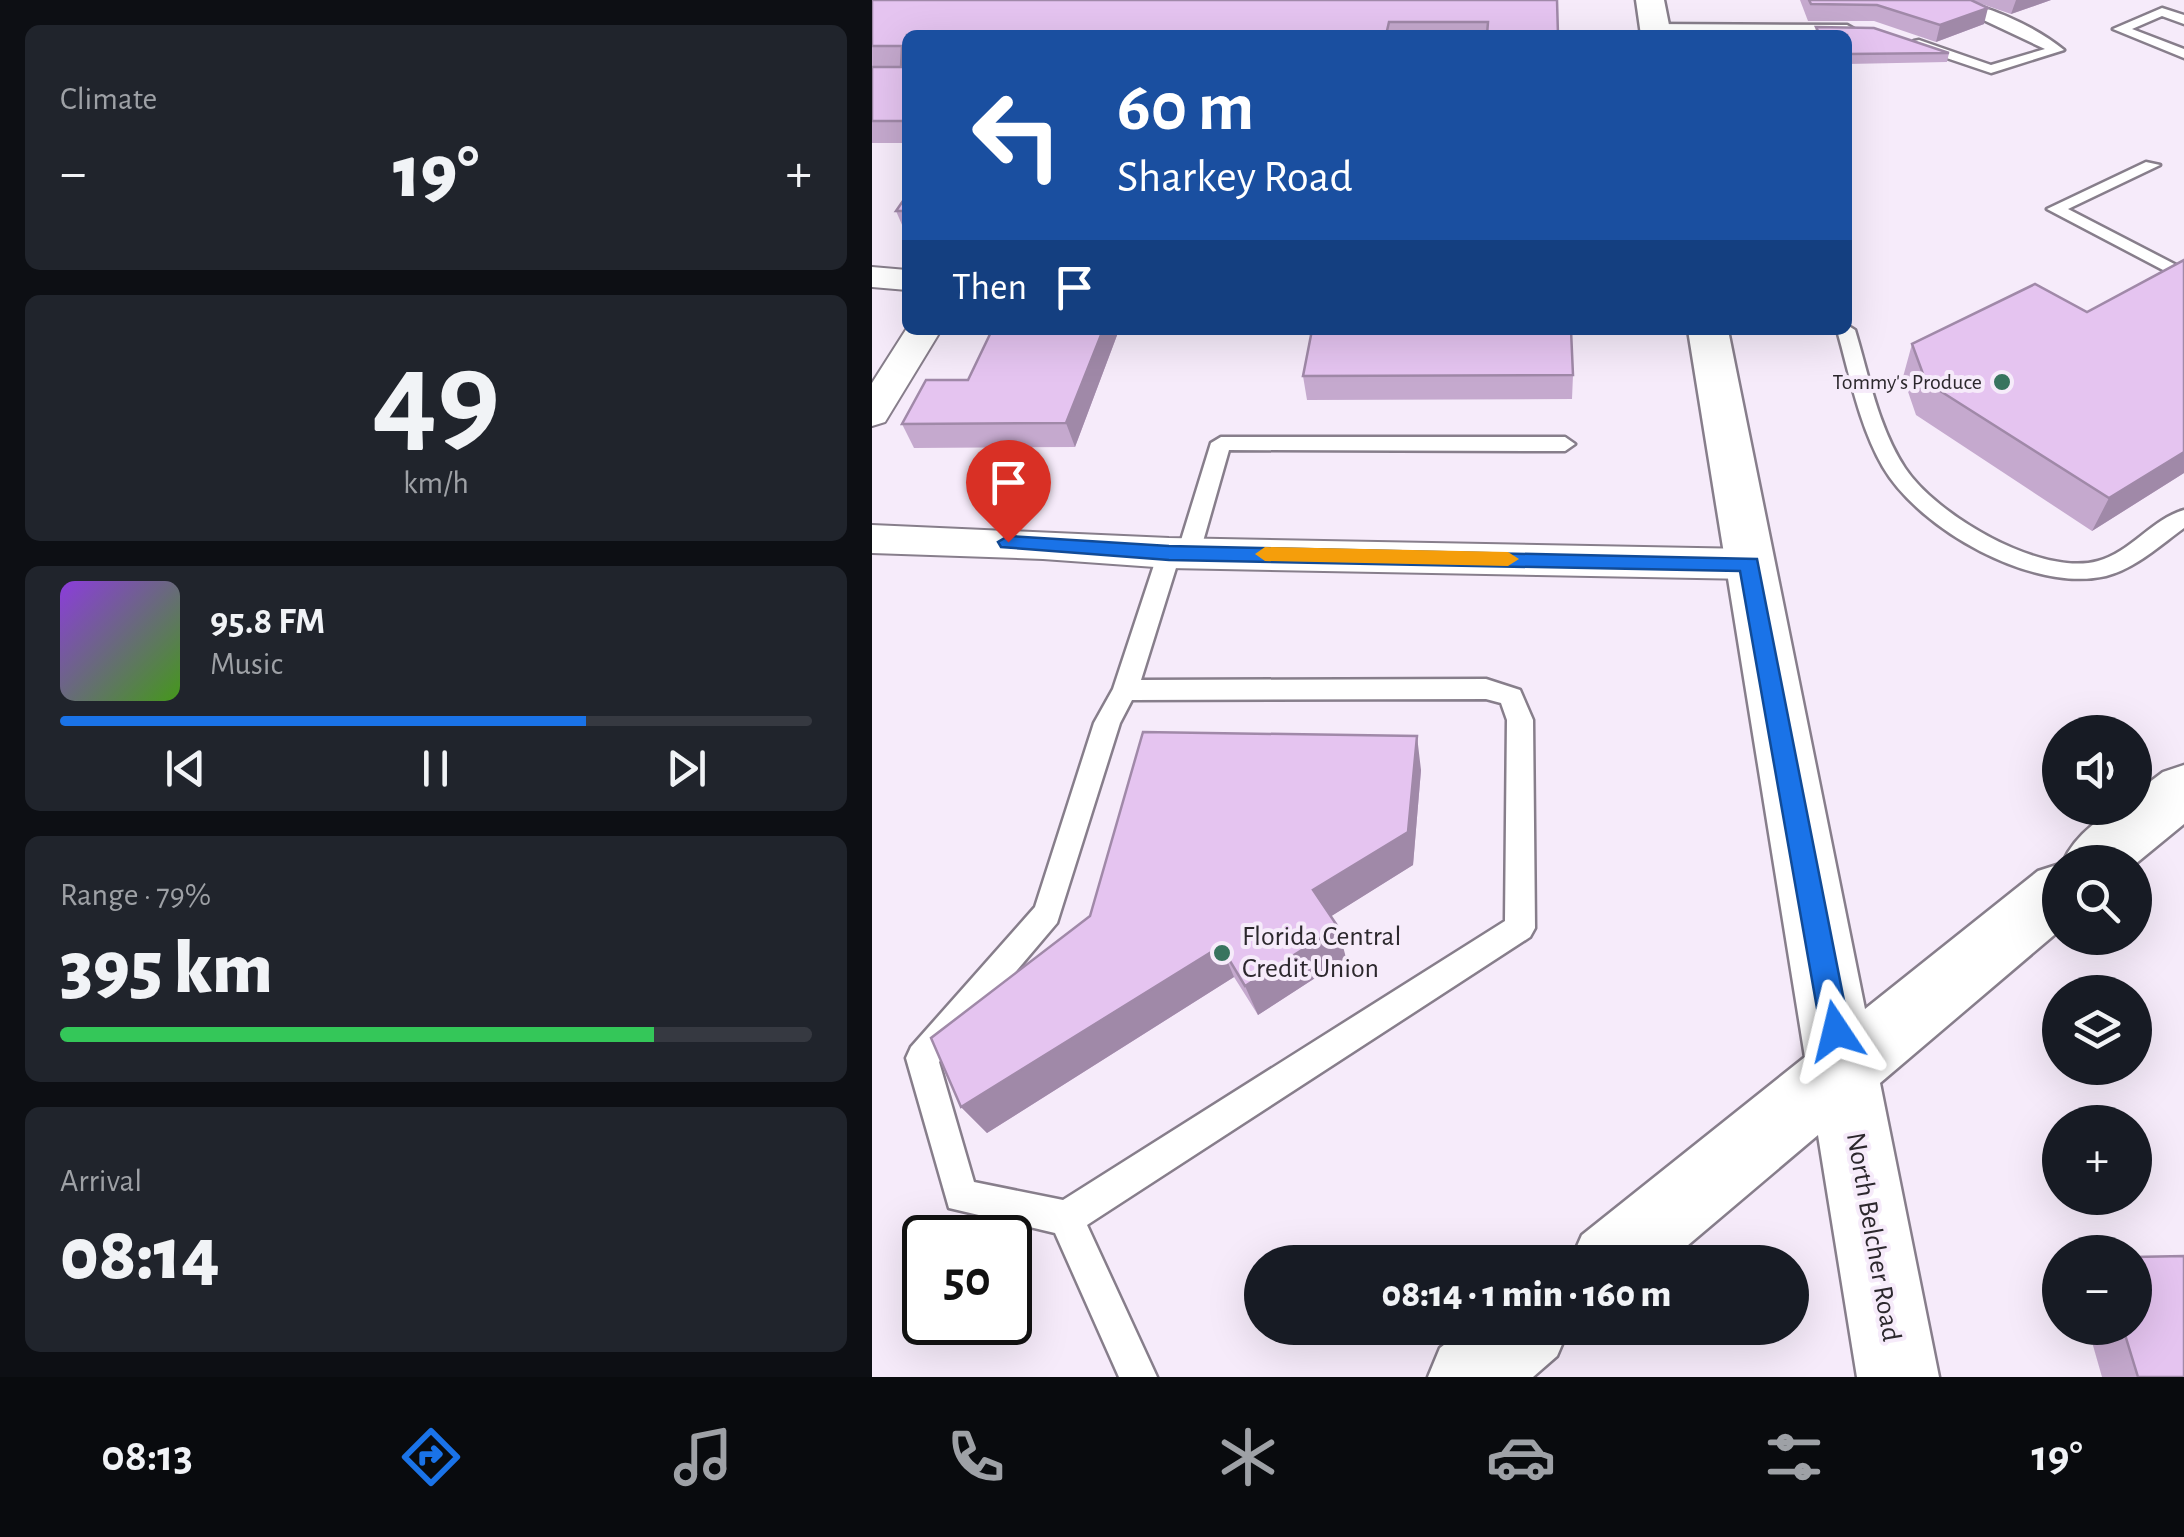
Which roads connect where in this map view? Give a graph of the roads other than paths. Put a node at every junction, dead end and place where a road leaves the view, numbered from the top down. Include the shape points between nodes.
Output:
1 (1948, 0) edge
2 (2184, 20) edge
3 (1654, 21) edge
4 (1854, 29) edge
5 (1904, 39) edge
6 (2184, 54) edge
7 (2152, 164) dead end
8 (2184, 276) edge
9 (872, 277) edge
10 (902, 280) edge
11 (920, 335) edge
12 (1709, 335) edge
13 (1847, 335) edge
14 (872, 414) edge
15 (1565, 444) dead end
16 (2184, 517) edge
17 (872, 539) edge
18 (1179, 553) junction
19 (1750, 564) junction
20 (1125, 690) junction
21 (2184, 788) edge
22 (2115, 845) edge
23 (2042, 906) edge
24 (1842, 1070) junction
25 (1066, 1218) junction
26 (1630, 1245) edge
27 (1508, 1345) edge
28 (1138, 1377) edge
29 (1469, 1377) edge
30 (1898, 1377) edge

1 - 5 lane via 2057,50 1991,68
2 - 6 lane via 2162,12 2120,30
3 - 4 lane
7 - 8 lane via 2056,209
9 - 10 street
11 - 14 street
12 - 19 main road, North Belcher Road
13 - 16 lane via 1876,432 1896,472 2002,556 2045,570 2091,570 2124,560
15 - 18 lane via 1222,444
17 - 18 street
18 - 19 street
18 - 20 lane
19 - 24 main road, North Belcher Road
20 - 25 lane via 1107,723 1048,914 922,1058 961,1196
20 - 25 lane via 1486,688 1511,697 1520,720 1520,928
21 - 22 main road
23 - 24 main road
24 - 26 main road
24 - 30 main road, North Belcher Road
25 - 28 lane
27 - 29 main road

